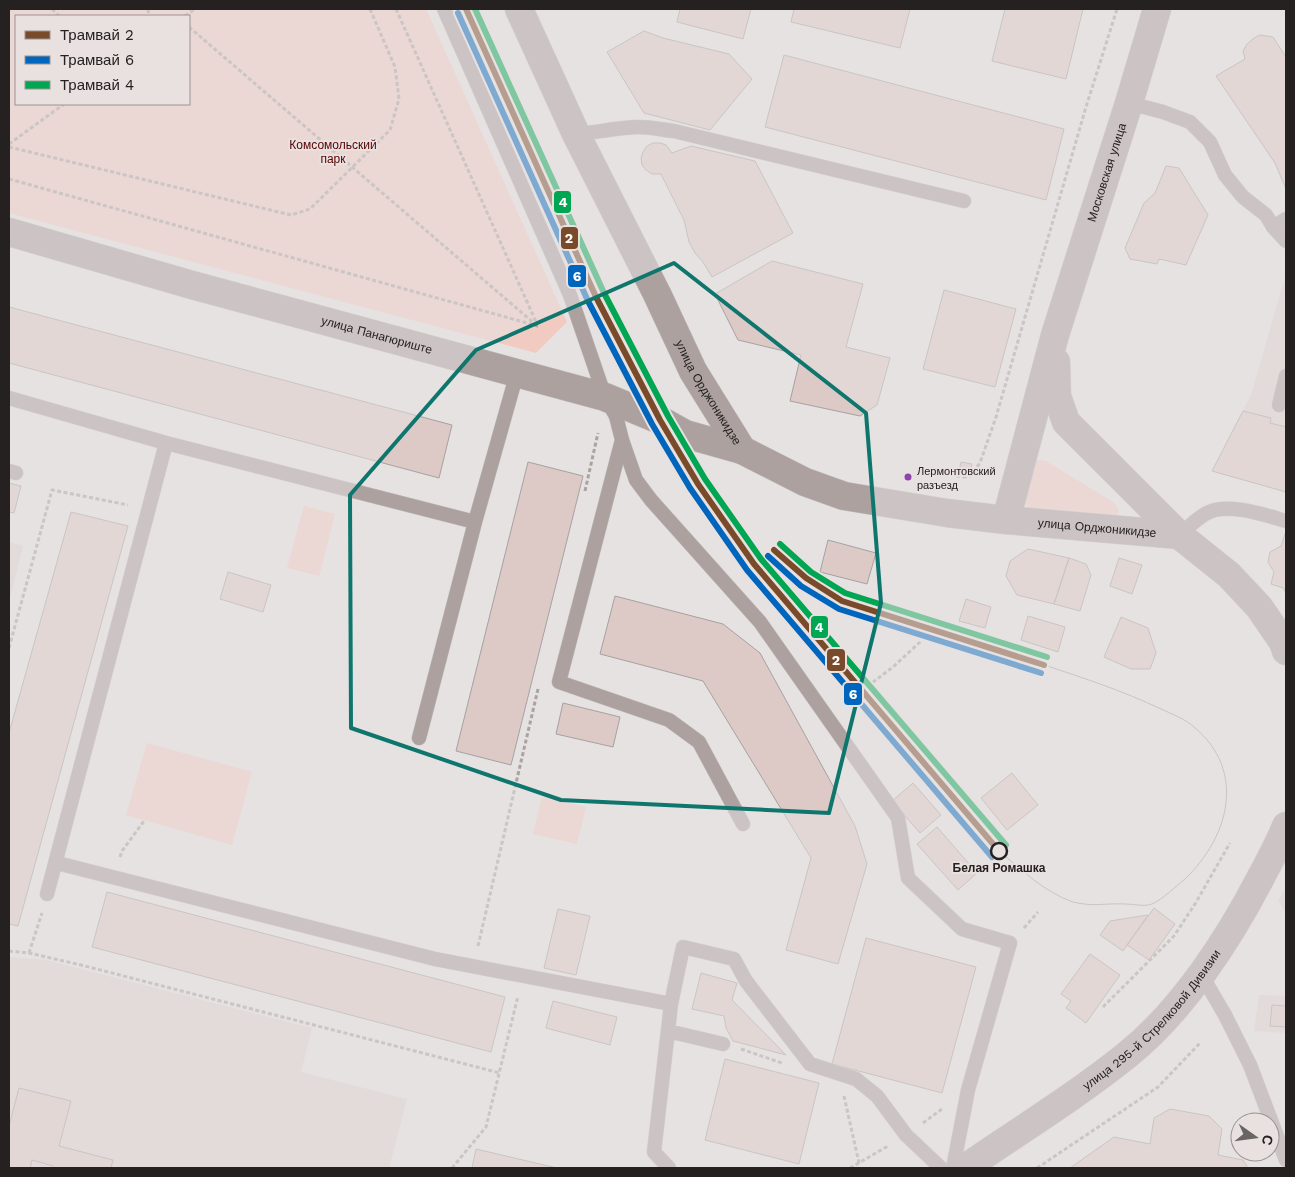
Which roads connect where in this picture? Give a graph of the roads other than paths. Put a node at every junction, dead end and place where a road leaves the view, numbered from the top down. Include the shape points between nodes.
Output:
1 (444, 9) edge
2 (519, 9) edge
3 (1157, 9) edge
4 (1129, 103) junction
5 (576, 134) junction
6 (964, 202) dead end
7 (1286, 219) edge
8 (1273, 228) junction
9 (9, 232) edge
10 (1286, 241) edge
11 (1055, 336) junction
12 (517, 373) junction
13 (1286, 376) edge
14 (9, 398) edge
15 (605, 398) junction
16 (1278, 405) dead end
17 (622, 440) junction
18 (166, 443) junction
19 (742, 450) junction
20 (1006, 520) junction
21 (1286, 521) edge
22 (475, 522) junction
23 (1179, 535) junction
24 (1286, 651) edge
25 (419, 738) dead end
26 (743, 824) dead end
27 (1286, 826) edge
28 (57, 862) junction
29 (47, 894) dead end
30 (1201, 974) junction
31 (671, 1004) junction
32 (668, 1031) junction
33 (723, 1044) dead end
34 (1286, 1160) edge
35 (669, 1168) edge
36 (941, 1168) edge
37 (953, 1168) edge
38 (965, 1168) edge

1 - 15 lane via 570,295
2 - 5 street, улица Орджоникидзе
3 - 4 street, Московская улица
4 - 8 lane via 1190,122 1210,142 1225,174 1243,197 1266,215
4 - 11 street, Московская улица
5 - 6 lane via 639,127 674,131
5 - 19 street, улица Орджоникидзе via 693,371
7 - 8 lane
8 - 10 lane
9 - 12 street, улица Панагюриште
11 - 20 street, Московская улица
11 - 23 street, Московская улица via 1058,396 1066,422
12 - 15 street, улица Панагюриште
12 - 22 lane
13 - 16 lane
14 - 18 lane
15 - 17 lane via 616,416
15 - 19 street, улица Панагюриште via 686,434
17 - 26 lane via 559,682 670,720 699,742
17 - 37 lane via 636,480 760,622 898,818 908,878 962,929 1010,943 968,1090
18 - 22 lane
18 - 28 lane
19 - 20 street, улица Орджоникидзе via 804,482 844,496
20 - 23 street, улица Орджоникидзе
21 - 23 lane via 1224,508 1207,512
22 - 25 lane
23 - 24 street via 1228,575 1259,607
27 - 30 street, улица 295-й Стрелковой Дивизии via 1239,919
28 - 29 lane
28 - 31 lane via 435,959
30 - 34 lane via 1250,1064
30 - 38 street, улица 295-й Стрелковой Дивизии via 1172,1012 1128,1054
31 - 32 lane
31 - 36 lane via 683,948 734,959 746,982 810,1064 856,1079 877,1096 906,1135
32 - 33 lane
32 - 35 lane via 654,1152

